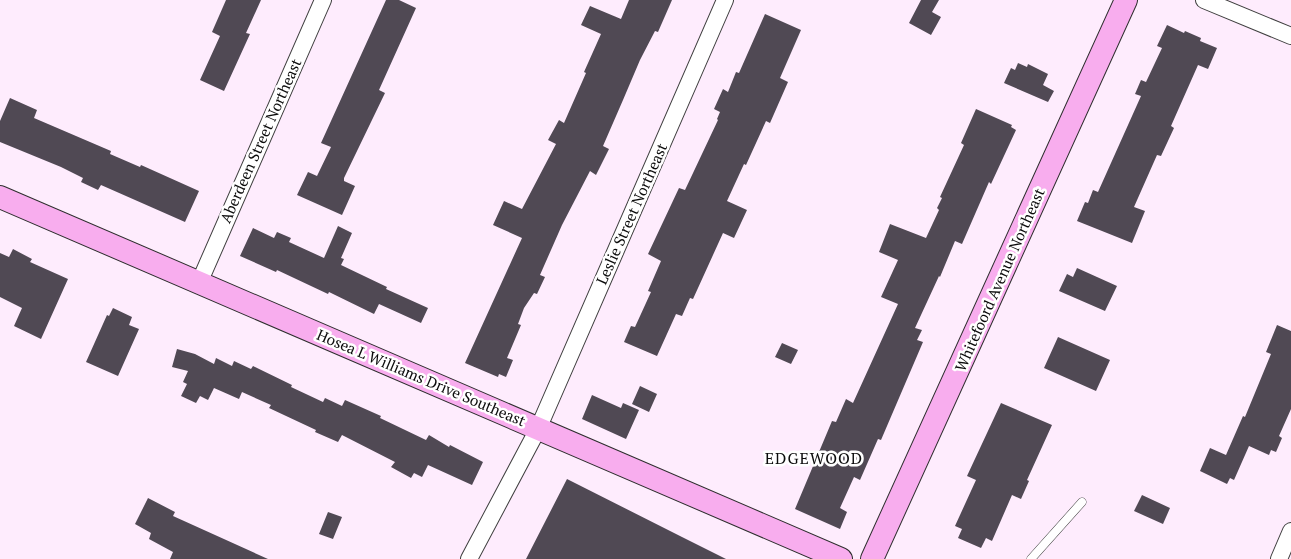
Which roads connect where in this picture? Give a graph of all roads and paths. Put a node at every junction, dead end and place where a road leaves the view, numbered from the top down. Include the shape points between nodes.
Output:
1 (323, 0) edge
2 (725, 0) edge
3 (1126, 0) edge
4 (1204, 0) edge
5 (1291, 36) edge
6 (0, 197) edge
7 (199, 283) junction
8 (538, 429) junction
9 (1082, 502) dead end
10 (1291, 531) edge
11 (469, 559) edge
12 (842, 559) edge
13 (872, 559) edge
14 (1031, 559) edge
15 (1279, 559) edge

1 - 7 street, Aberdeen Street Northeast
2 - 8 street, Leslie Street Northeast
3 - 13 street, Whitefoord Avenue Northeast
4 - 5 street
6 - 7 street, Hosea L Williams Drive Southeast
7 - 8 street, Hosea L Williams Drive Southeast
8 - 11 street, Leslie Street Northeast
8 - 12 street, Hosea L Williams Drive Southeast
9 - 14 lane
10 - 15 street

